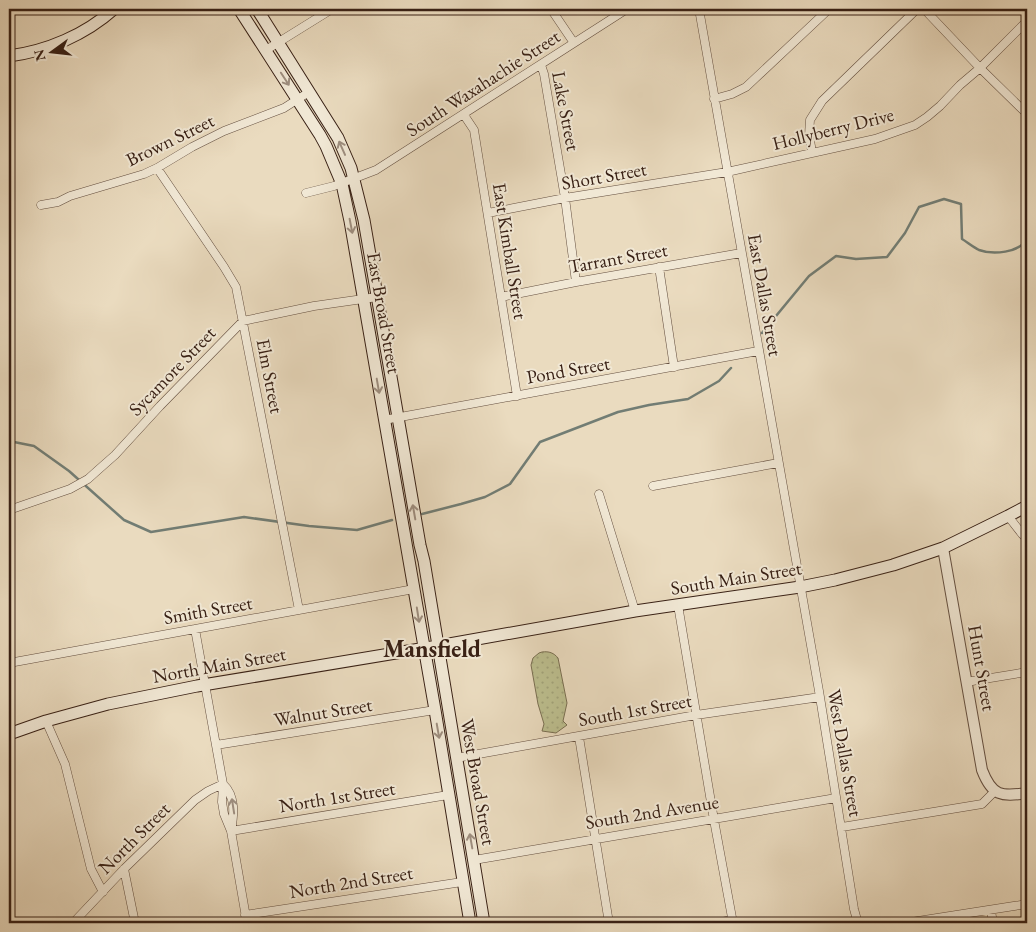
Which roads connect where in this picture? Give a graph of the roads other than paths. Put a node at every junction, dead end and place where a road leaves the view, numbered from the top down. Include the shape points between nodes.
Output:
1 (114, 9) edge
2 (239, 9) edge
3 (257, 9) edge
4 (332, 9) edge
5 (551, 9) edge
6 (627, 9) edge
7 (699, 9) edge
8 (829, 9) edge
9 (917, 9) edge
10 (924, 9) edge
11 (1027, 21) edge
12 (278, 43) junction
13 (574, 43) junction
14 (266, 50) junction
15 (9, 56) edge
16 (541, 65) junction
17 (980, 68) junction
18 (309, 92) junction
19 (714, 99) junction
20 (298, 100) junction
21 (464, 114) junction
22 (1027, 114) edge
23 (812, 152) junction
24 (157, 168) junction
25 (727, 172) junction
26 (354, 180) junction
27 (342, 184) junction
28 (306, 193) dead end
29 (565, 198) junction
30 (41, 205) dead end
31 (488, 213) junction
32 (741, 253) junction
33 (659, 267) junction
34 (576, 282) junction
35 (377, 297) junction
36 (501, 297) junction
37 (364, 300) junction
38 (243, 321) junction
39 (758, 351) junction
40 (674, 367) junction
41 (517, 396) junction
42 (398, 419) junction
43 (384, 420) junction
44 (778, 463) junction
45 (653, 486) dead end
46 (410, 491) junction
47 (397, 493) junction
48 (599, 494) dead end
49 (1027, 506) edge
50 (9, 510) edge
51 (1008, 516) junction
52 (1027, 539) edge
53 (420, 545) junction
54 (407, 547) junction
55 (943, 548) junction
56 (800, 587) junction
57 (414, 589) junction
58 (678, 605) junction
59 (299, 610) junction
60 (635, 612) junction
61 (195, 630) junction
62 (438, 646) junction
63 (424, 648) junction
64 (9, 663) edge
65 (1027, 672) edge
66 (966, 682) junction
67 (205, 685) junction
68 (820, 697) junction
69 (435, 710) junction
70 (696, 715) junction
71 (46, 721) junction
72 (9, 734) edge
73 (578, 737) junction
74 (216, 745) junction
75 (456, 758) junction
76 (443, 761) junction
77 (223, 784) junction
78 (995, 791) junction
79 (1027, 793) edge
80 (448, 796) junction
81 (836, 798) junction
82 (714, 820) junction
83 (842, 827) junction
84 (231, 831) junction
85 (595, 839) junction
86 (474, 860) junction
87 (124, 869) junction
88 (462, 882) junction
89 (103, 892) junction
90 (1027, 904) edge
91 (991, 910) junction
92 (246, 919) edge
93 (732, 922) edge
94 (73, 923) edge
95 (134, 923) edge
96 (470, 923) edge
97 (484, 923) edge
98 (609, 923) edge
99 (716, 923) edge
100 (860, 923) edge
101 (905, 923) edge
102 (993, 923) edge

1 - 15 main road via 69,39
2 - 14 main road, East Broad Street
3 - 12 main road, East Broad Street
4 - 12 street
5 - 13 street, Lake Street
6 - 13 street, South Waxahachie Street
7 - 19 street, East Dallas Street
8 - 19 street via 746,87
9 - 23 street via 822,101 810,120
10 - 17 street
11 - 17 street, Hollyberry Drive
12 - 14 street
12 - 18 main road, East Broad Street
13 - 16 street, South Waxahachie Street
14 -> 20 main road, East Broad Street
16 - 21 street, South Waxahachie Street
16 - 29 street, Lake Street
17 - 22 street
17 - 23 street, Hollyberry Drive via 915,124 875,139
18 - 20 street, Brown Street
26 -> 18 main road, East Broad Street via 338,138
19 - 25 street, East Dallas Street
20 - 24 street, Brown Street via 224,131
20 - 27 main road, East Broad Street via 326,146
21 - 26 street, South Waxahachie Street via 376,170
21 - 31 street, East Kimball Street via 474,130
23 - 25 street, Hollyberry Drive
24 - 30 street, Brown Street
24 - 38 street, Elm Street via 236,287
25 - 29 street, Short Street
25 - 32 street, East Dallas Street
26 - 27 street, South Waxahachie Street
26 - 35 main road, East Broad Street
27 - 28 street, South Waxahachie Street
27 -> 37 main road, East Broad Street
29 - 31 street, Short Street
29 - 34 street, Lake Street
31 - 36 street, East Kimball Street
32 - 33 street, Tarrant Street
32 - 39 street, East Dallas Street
33 - 34 street, Tarrant Street
33 - 40 street
34 - 36 street, Tarrant Street
35 - 37 street, Sycamore Street
35 - 42 main road, East Broad Street
36 - 41 street, East Kimball Street
37 - 38 street, Sycamore Street via 314,306
37 -> 43 main road, East Broad Street
38 - 50 street, Sycamore Street via 88,479
38 - 59 street, Elm Street
39 - 40 street, Pond Street
39 - 44 street, East Dallas Street
40 - 41 street, Pond Street
41 - 42 street, Pond Street
42 - 43 street, Pond Street
42 - 46 main road, East Broad Street
43 - 47 main road, East Broad Street
44 - 45 street
44 - 56 street, East Dallas Street
46 - 47 main road
53 -> 46 main road, East Broad Street
47 - 54 main road, East Broad Street
48 - 60 street
49 - 51 main road, South Main Street
51 - 52 street
51 - 55 main road, South Main Street
53 - 54 main road
53 - 62 main road, East Broad Street
54 - 57 main road, East Broad Street
55 - 56 main road, South Main Street via 860,574
55 - 66 street, Hunt Street
56 - 58 main road, South Main Street
56 - 68 street, West Dallas Street
57 - 59 street, Smith Street
57 -> 63 main road, East Broad Street
58 - 60 main road, South Main Street
58 - 70 street
59 - 61 street, Smith Street
60 - 62 main road, South Main Street
61 - 64 street, Smith Street
61 - 67 street
62 - 63 main road, North Main Street
62 - 75 main road, West Broad Street
63 - 67 main road, North Main Street
63 - 69 main road, West Broad Street
65 - 66 street
66 - 78 street, Hunt Street via 982,770 987,783
67 - 71 main road, North Main Street via 108,704
67 - 74 street
68 - 70 street, South 1st Street
68 - 81 street, West Dallas Street
69 - 74 street, Walnut Street
69 -> 76 main road, West Broad Street
70 - 73 street, South 1st Street
70 - 82 street
71 - 72 main road, North Main Street
71 - 89 street via 65,764 91,869
73 - 75 street, South 1st Street
73 - 85 street
74 - 77 street
75 - 76 main road
86 -> 75 main road, West Broad Street
76 - 80 main road, West Broad Street
77 - 84 street via 224,814
77 - 87 street, North Street via 195,800
78 - 79 street via 1015,795
78 - 83 street via 982,804
80 - 84 street, North 1st Street
80 - 88 main road, West Broad Street
81 - 82 street, South 2nd Avenue
81 - 83 street, West Dallas Street
82 - 85 street, South 2nd Avenue
82 - 93 street
83 - 100 street, West Dallas Street via 856,920
84 - 92 street
85 - 86 street, South 2nd Avenue
85 - 98 street
86 - 97 main road, West Broad Street
87 - 89 street, North Street
87 - 95 street
88 - 92 street, North 2nd Street
88 - 96 main road, West Broad Street
89 - 94 street, North Street
90 - 91 street
91 - 101 street
91 - 102 street
93 - 99 street

